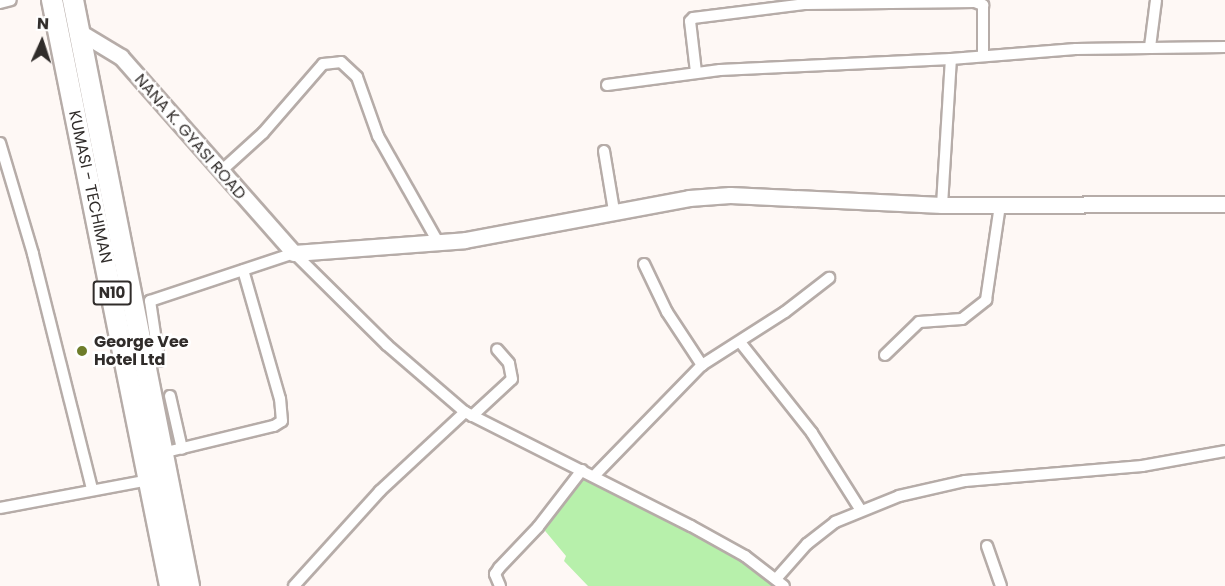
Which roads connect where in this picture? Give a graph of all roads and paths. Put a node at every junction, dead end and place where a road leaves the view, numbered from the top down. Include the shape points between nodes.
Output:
1 (11, 0) edge
2 (52, 0) edge
3 (73, 0) edge
4 (1156, 0) edge
5 (0, 3) edge
6 (78, 31) junction
7 (1150, 47) junction
8 (1225, 47) edge
9 (983, 56) junction
10 (951, 59) junction
11 (696, 72) junction
12 (607, 85) dead end
13 (0, 143) edge
14 (604, 151) dead end
15 (219, 172) junction
16 (1225, 204) edge
17 (942, 205) junction
18 (1000, 205) junction
19 (614, 211) junction
20 (438, 242) junction
21 (294, 253) junction
22 (644, 264) dead end
23 (243, 270) junction
24 (829, 278) dead end
25 (740, 342) junction
26 (497, 350) dead end
27 (885, 355) dead end
28 (159, 361) dead end
29 (702, 365) junction
30 (170, 396) dead end
31 (468, 414) junction
32 (182, 449) junction
33 (1225, 451) edge
34 (162, 453) junction
35 (582, 470) junction
36 (594, 476) junction
37 (150, 480) junction
38 (92, 489) junction
39 (0, 508) edge
40 (860, 509) junction
41 (987, 546) dead end
42 (780, 583) edge
43 (170, 586) edge
44 (189, 586) edge
45 (294, 586) edge
46 (500, 586) edge
47 (1001, 586) edge

1 - 5 street
2 - 37 highway, KUMASI - TECHIMAN / N10
3 - 6 highway, N10
4 - 7 street
6 - 15 street, NANA K. GYASI ROAD via 121,57
6 - 34 highway, N10
7 - 8 street
7 - 9 street
9 - 10 street
9 - 11 street via 983,5 975,2 806,4 693,18 690,21
10 - 11 street
10 - 17 street
11 - 12 street
13 - 38 street via 33,254
14 - 19 street
15 - 20 street via 263,134 323,64 340,62 357,77 378,136
15 - 21 street, NANA K. GYASI ROAD
16 - 18 street
17 - 18 street
17 - 19 street via 730,195
18 - 27 street via 986,300 962,319 919,322
19 - 20 street via 520,232
20 - 21 street
21 - 23 street
21 - 31 street via 387,345
22 - 29 street via 667,312
23 - 28 street via 150,301
23 - 32 street via 282,406 282,421
24 - 25 street
25 - 29 street
25 - 40 street via 794,409
26 - 31 street via 508,363 512,379
29 - 36 street
30 - 32 street
31 - 35 street
31 - 45 street via 380,491
32 - 34 street
33 - 40 street via 1142,466 965,481
34 - 44 highway, N10
35 - 36 street
35 - 46 street via 538,527 499,568 495,574
36 - 42 street via 691,526
37 - 38 street
37 - 43 highway, KUMASI - TECHIMAN / N10
38 - 39 street
40 - 42 street via 807,544
41 - 47 street

